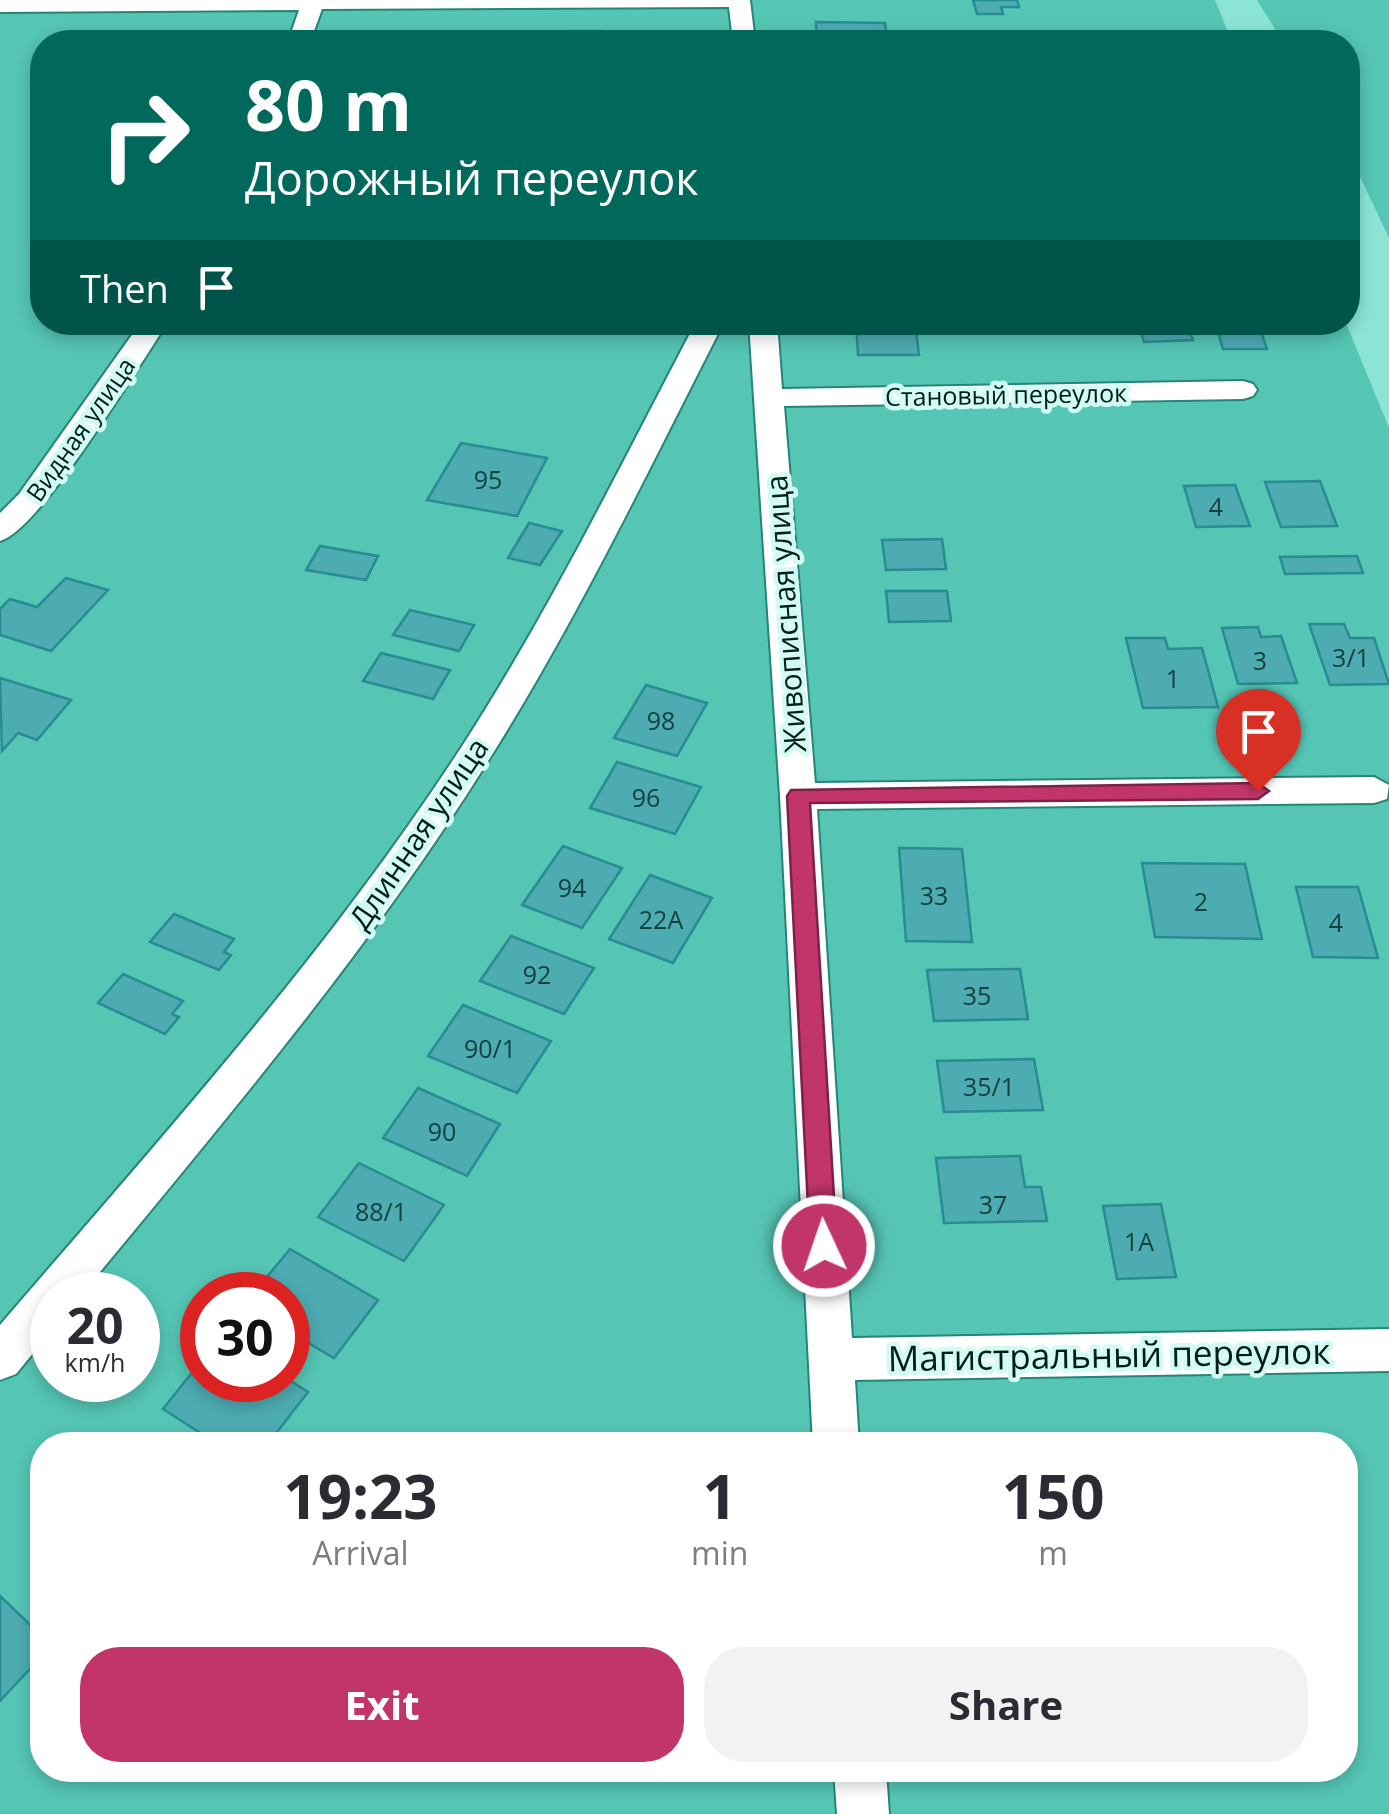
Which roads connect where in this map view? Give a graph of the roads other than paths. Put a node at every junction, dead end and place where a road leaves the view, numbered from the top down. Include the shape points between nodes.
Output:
1 (740, 0) edge
2 (312, 2) edge
3 (0, 5) edge
4 (303, 30) edge
5 (743, 30) edge
6 (146, 335) edge
7 (703, 335) edge
8 (764, 335) edge
9 (1243, 390) dead end
10 (768, 398) junction
11 (0, 531) edge
12 (1374, 790) dead end
13 (798, 796) junction
14 (73, 1272) edge
15 (30, 1324) edge
16 (1389, 1350) edge
17 (830, 1359) junction
18 (0, 1360) edge
19 (835, 1432) edge
20 (861, 1782) edge
21 (863, 1814) edge

1 - 2 street
1 - 5 street
2 - 3 street
2 - 4 street
6 - 11 street, Видная улица via 30,502
7 - 14 street, Длинная улица via 478,750 314,984
8 - 10 street, Живописная улица
9 - 10 street, Становый переулок
10 - 13 street, Живописная улица
12 - 13 street
13 - 17 street, Живописная улица
15 - 18 street, Длинная улица
16 - 17 street, Магистральный переулок
17 - 19 street, Живописная улица
20 - 21 street

